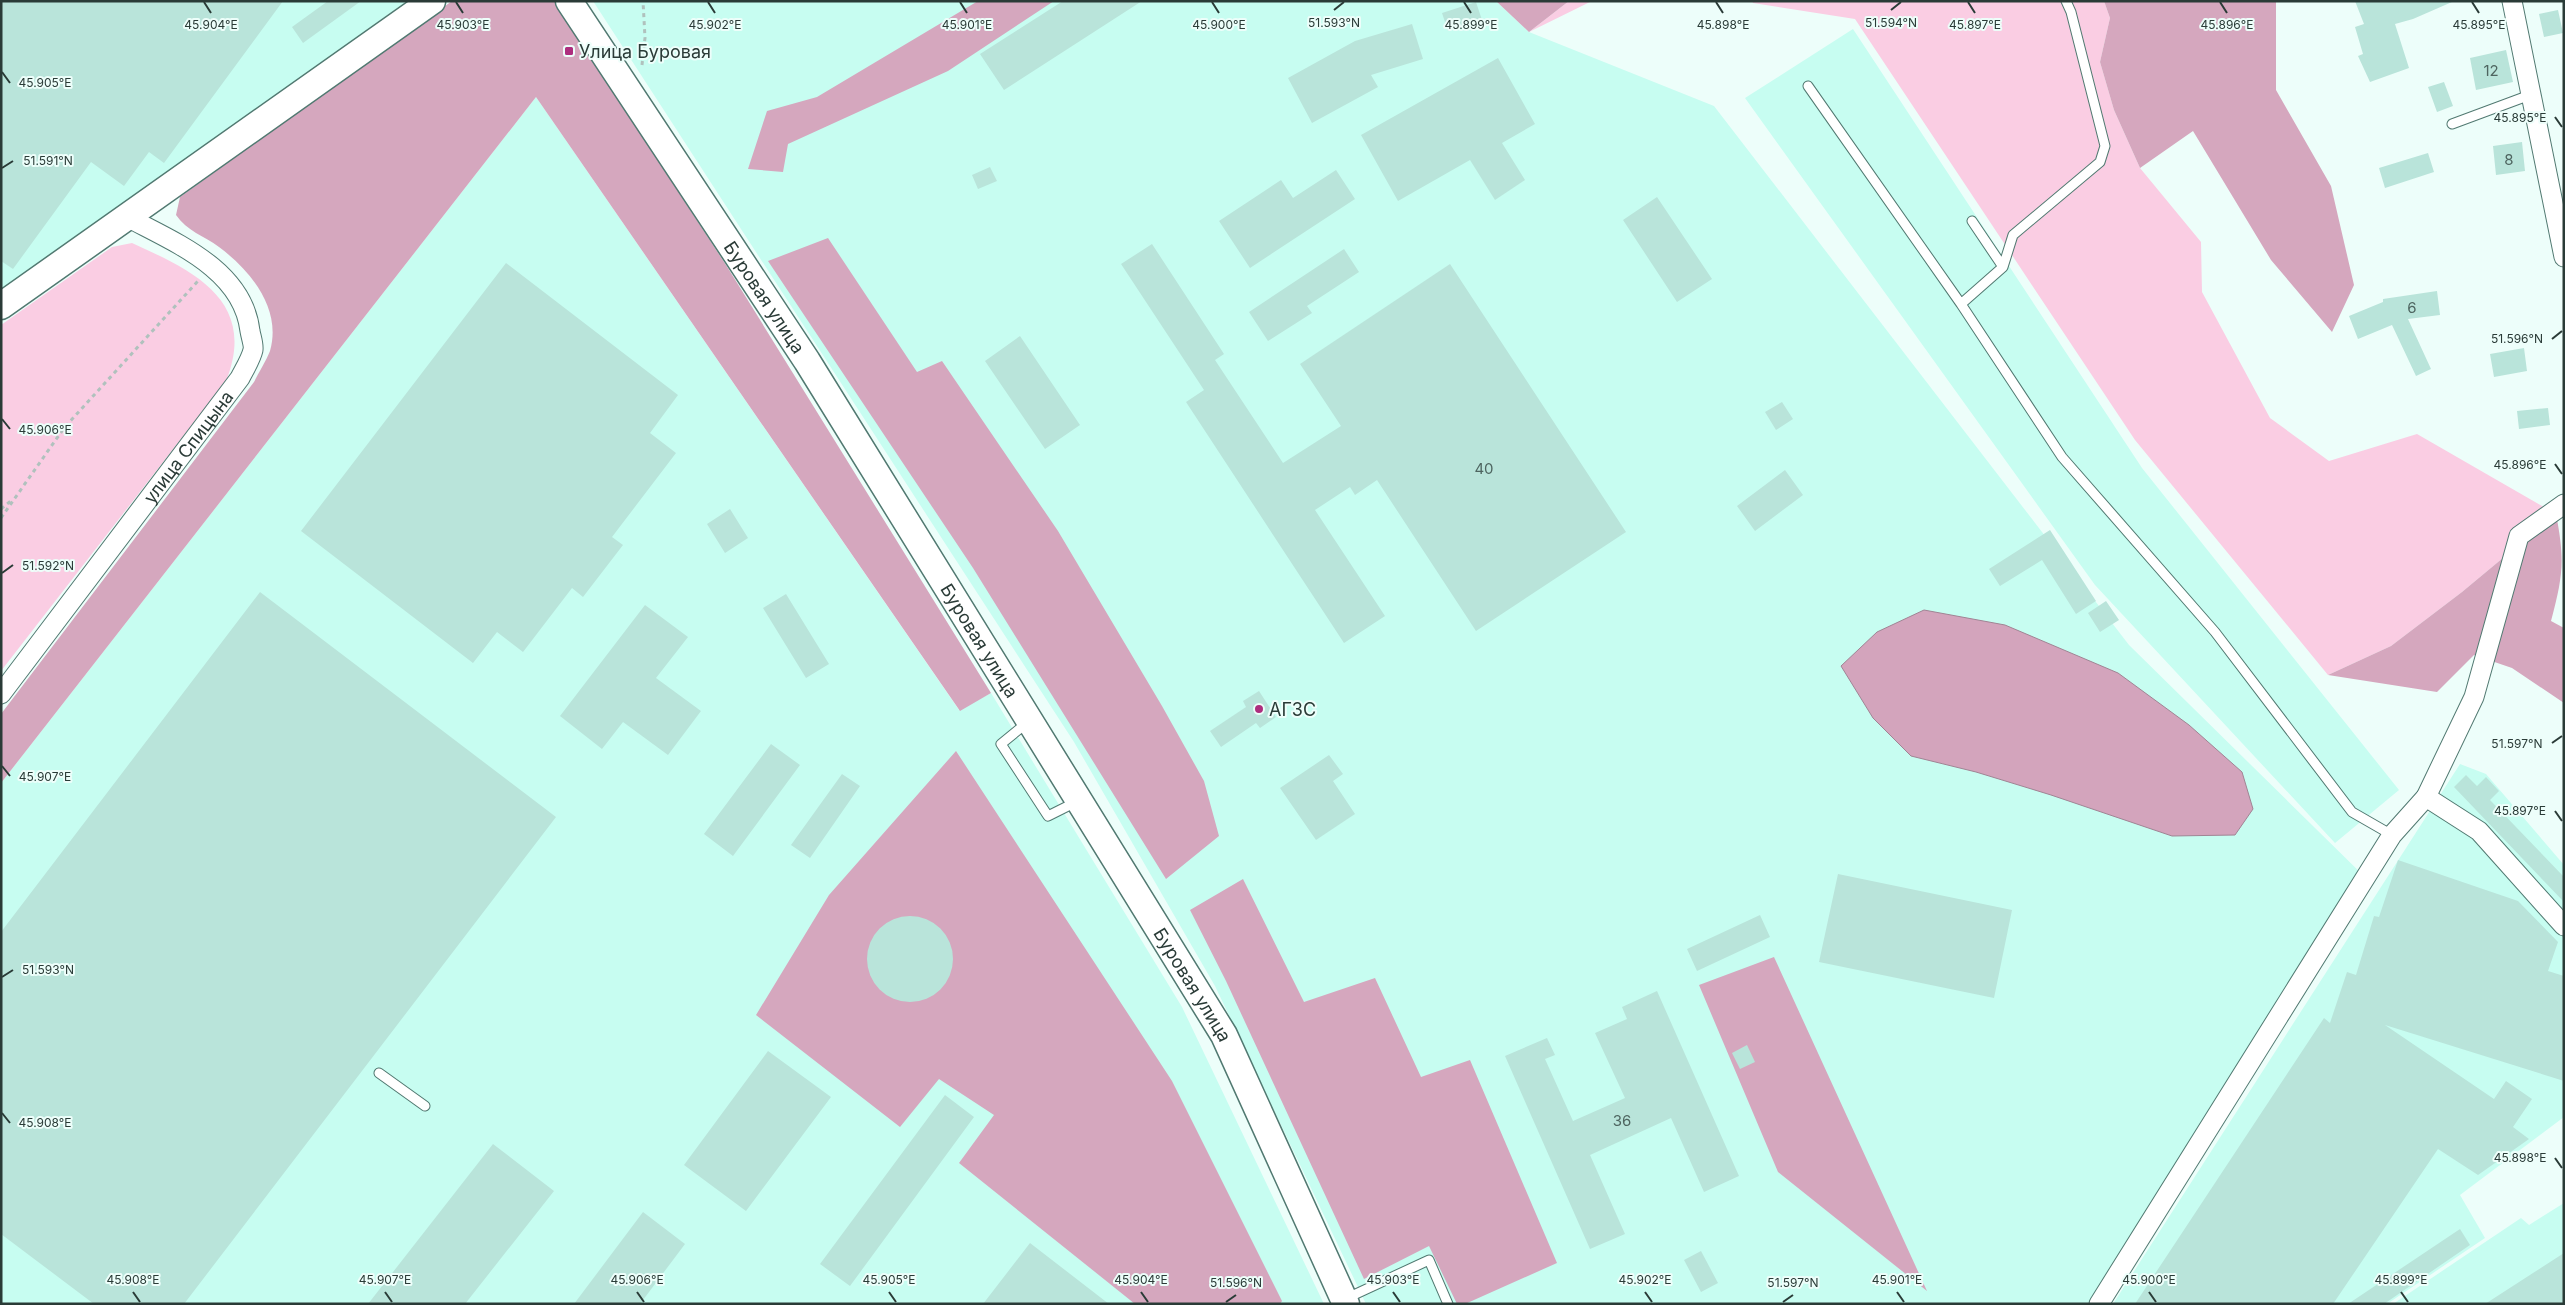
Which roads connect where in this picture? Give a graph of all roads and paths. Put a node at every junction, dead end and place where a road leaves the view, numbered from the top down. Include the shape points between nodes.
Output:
1 (432, 1) edge
2 (569, 1) edge
3 (643, 1) edge
4 (2066, 1) edge
5 (2512, 1) edge
6 (642, 64) dead end
7 (1808, 86) dead end
8 (2530, 95) junction
9 (2452, 124) dead end
10 (128, 218) junction
11 (1972, 221) dead end
12 (2564, 257) edge
13 (212, 266) junction
14 (2003, 267) junction
15 (1961, 304) junction
16 (1, 306) edge
17 (17, 496) junction
18 (2564, 504) edge
19 (1, 509) edge
20 (1, 518) edge
21 (1, 694) edge
22 (1030, 720) junction
23 (2426, 797) junction
24 (1079, 800) junction
25 (2392, 835) junction
26 (2564, 926) edge
27 (379, 1073) dead end
28 (425, 1106) dead end
29 (1345, 1302) edge
30 (1448, 1304) edge
31 (2099, 1304) edge

1 - 10 main road
2 - 22 main road, Буровая улица via 807,361
3 - 6 path via 645,38
4 - 14 lane via 2105,146 2100,162 2013,235
5 - 8 street
7 - 15 lane
8 - 9 lane
8 - 12 street
10 - 13 street, улица Спицына
10 - 16 main road
11 - 14 lane
13 - 17 path via 64,428
13 - 21 street, улица Спицына via 236,294 249,318 253,350 240,378
14 - 15 lane
15 - 25 lane via 2062,457 2215,632 2352,812
17 - 19 path
17 - 20 path
18 - 23 street via 2519,536 2474,697
22 - 24 main road, Буровая улица
22 - 24 lane via 1001,744 1048,816
23 - 25 street
23 - 26 street via 2479,832
24 - 29 main road, Буровая улица via 1224,1035
25 - 31 street
27 - 28 lane
29 - 30 lane via 1429,1260

